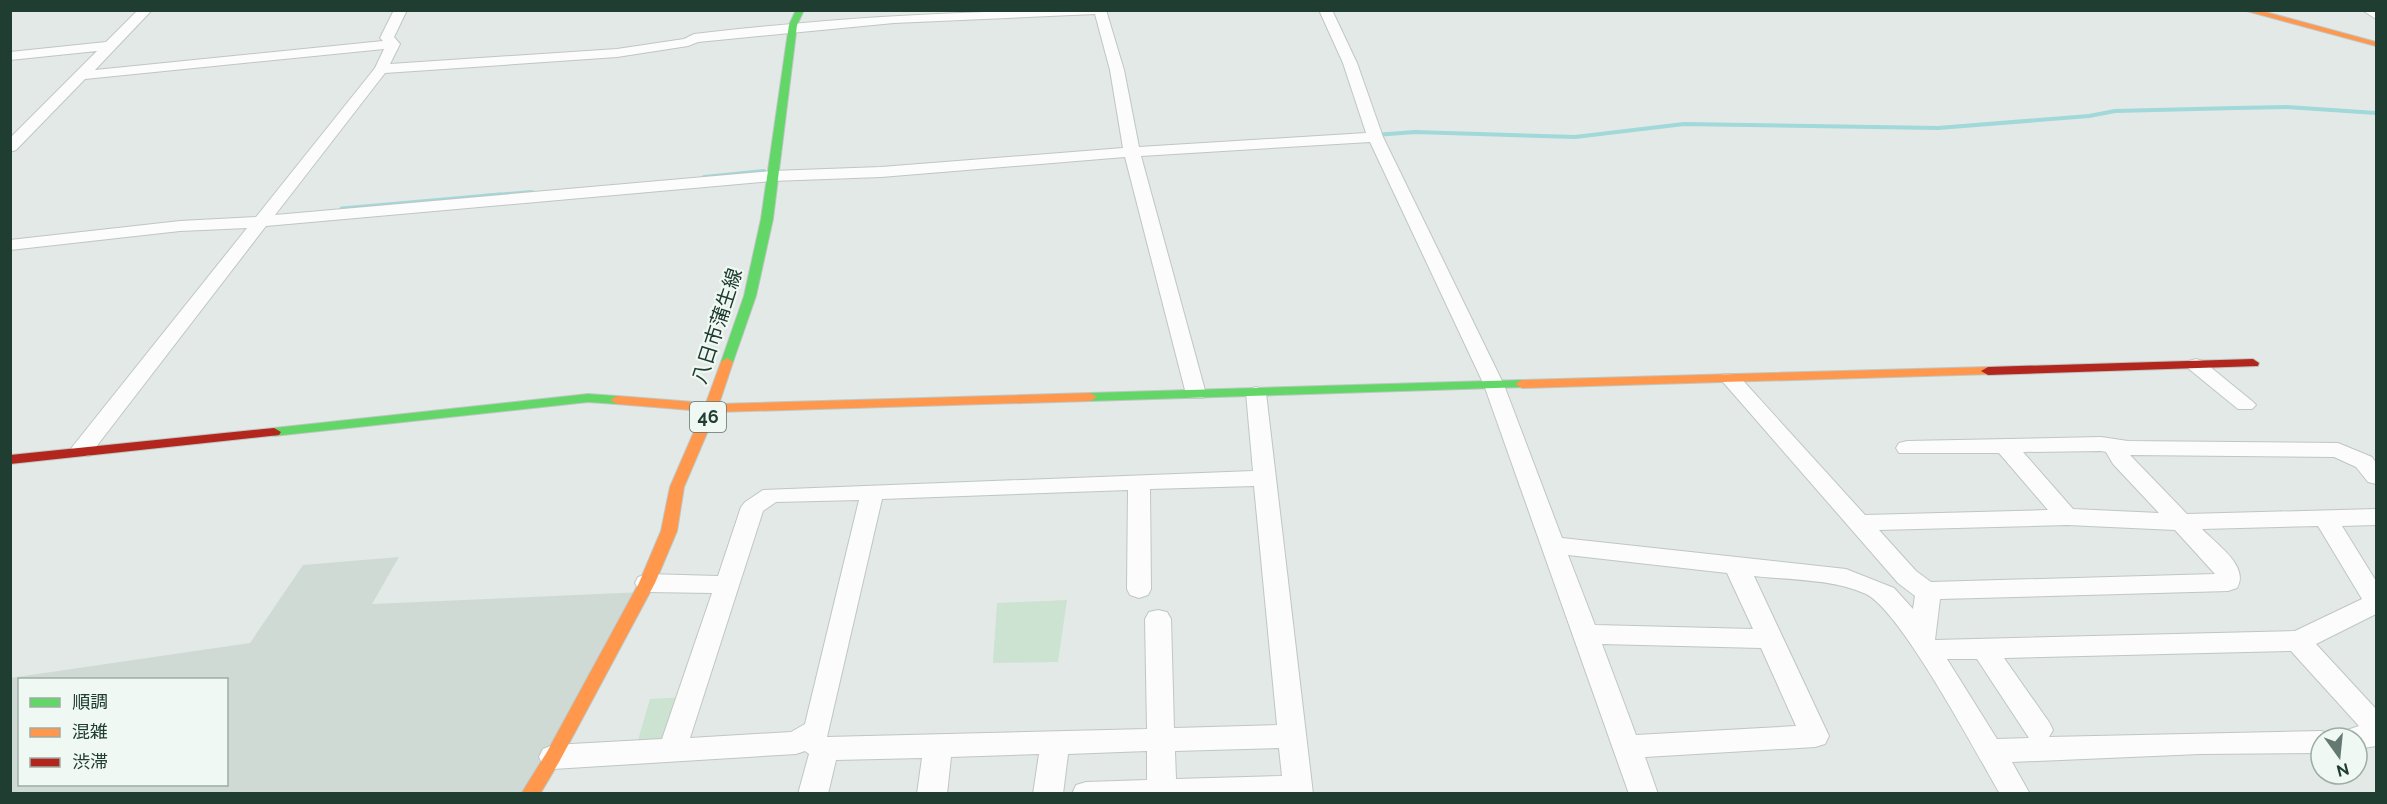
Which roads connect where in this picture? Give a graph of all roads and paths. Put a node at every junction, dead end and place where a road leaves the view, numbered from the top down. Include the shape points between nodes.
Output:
1 (146, 10) edge
2 (400, 10) edge
3 (800, 10) edge
4 (1098, 10) edge
5 (1325, 10) edge
6 (2247, 10) edge
7 (2368, 10) edge
8 (2376, 15) edge
9 (793, 26) junction
10 (393, 44) junction
11 (2376, 44) edge
12 (110, 46) junction
13 (10, 56) edge
14 (381, 69) junction
15 (84, 75) junction
16 (1375, 137) junction
17 (10, 147) edge
18 (1132, 152) junction
19 (772, 176) junction
20 (259, 222) junction
21 (10, 245) edge
22 (2253, 363) dead end
23 (2196, 365) junction
24 (1730, 378) junction
25 (1494, 385) junction
26 (1256, 393) junction
27 (1196, 394) junction
28 (2245, 405) dead end
29 (711, 408) junction
30 (2005, 446) junction
31 (1907, 448) dead end
32 (2128, 448) junction
33 (81, 451) junction
34 (10, 460) edge
35 (2376, 477) edge
36 (1265, 478) junction
37 (1139, 483) junction
38 (872, 491) junction
39 (2067, 517) junction
40 (2376, 517) edge
41 (2325, 518) junction
42 (2181, 522) junction
43 (1859, 523) junction
44 (1553, 545) junction
45 (1736, 565) junction
46 (647, 583) junction
47 (727, 585) junction
48 (1139, 589) dead end
49 (1928, 593) junction
50 (2376, 602) edge
51 (1158, 619) dead end
52 (1585, 634) junction
53 (1770, 639) junction
54 (2298, 641) junction
55 (1925, 645) junction
56 (1984, 649) junction
57 (2376, 727) edge
58 (2039, 730) dead end
59 (1292, 736) junction
60 (1162, 741) junction
61 (2309, 742) edge
62 (1055, 743) junction
63 (815, 744) junction
64 (938, 746) junction
65 (1627, 747) junction
66 (672, 750) junction
67 (1989, 751) junction
68 (553, 757) junction
69 (1298, 791) edge
70 (1162, 793) edge
71 (530, 794) edge
72 (813, 794) edge
73 (932, 794) edge
74 (1048, 794) edge
75 (1086, 794) edge
76 (1644, 794) edge
77 (2016, 794) edge

1 - 12 street
2 - 10 street via 387,38
3 - 9 street, 八日市蒲生線 / 46
4 - 9 street
4 - 18 street via 1111,44
5 - 16 street via 1350,63
6 - 11 street
7 - 8 street
9 - 14 street via 694,38 616,53
9 - 19 street, 八日市蒲生線 / 46
10 - 14 street
10 - 15 street
12 - 13 street
12 - 15 street
14 - 20 street
15 - 17 street
16 - 18 street
16 - 25 street
18 - 19 street via 881,172
18 - 27 street
19 - 20 street
19 - 29 street, 八日市蒲生線 / 46 via 750,296
20 - 21 street via 168,227
20 - 33 street
22 - 23 street
23 - 24 street
23 - 28 street
24 - 25 street
24 - 43 street
25 - 26 street
25 - 44 street
26 - 27 street
26 - 36 street
27 - 29 street
29 - 33 street via 588,398
29 - 46 street, 八日市蒲生線 / 46 via 677,487 669,531
30 - 31 street
30 - 32 street via 2101,444
30 - 39 street
32 - 35 street via 2338,450 2364,462
32 - 42 street via 2117,452 2121,459
33 - 34 street
36 - 37 street
36 - 59 street
37 - 38 street
37 - 48 street
38 - 47 street via 771,495 753,507
38 - 63 street
39 - 42 street
39 - 43 street
40 - 41 street
41 - 42 street
41 - 50 street
42 - 49 street via 2227,570 2229,582
43 - 49 street via 1907,578
44 - 45 street
44 - 52 street
45 - 53 street
45 - 55 street via 1846,578 1881,590 1900,606
46 - 47 street
46 - 68 street, 八日市蒲生線 / 46
47 - 66 street
49 - 55 street
50 - 54 street
51 - 60 street
52 - 53 street
52 - 65 street
53 - 65 street via 1815,736
54 - 56 street
54 - 57 street
55 - 56 street
55 - 67 street
56 - 58 street
59 - 60 street
59 - 69 street
60 - 62 street
60 - 70 street
61 - 67 street
62 - 64 street
62 - 74 street
63 - 64 street
63 - 66 street
63 - 72 street
64 - 73 street
65 - 76 street
66 - 68 street
67 - 77 street
68 - 71 street, 八日市蒲生線 / 46
69 - 70 street
70 - 75 street

